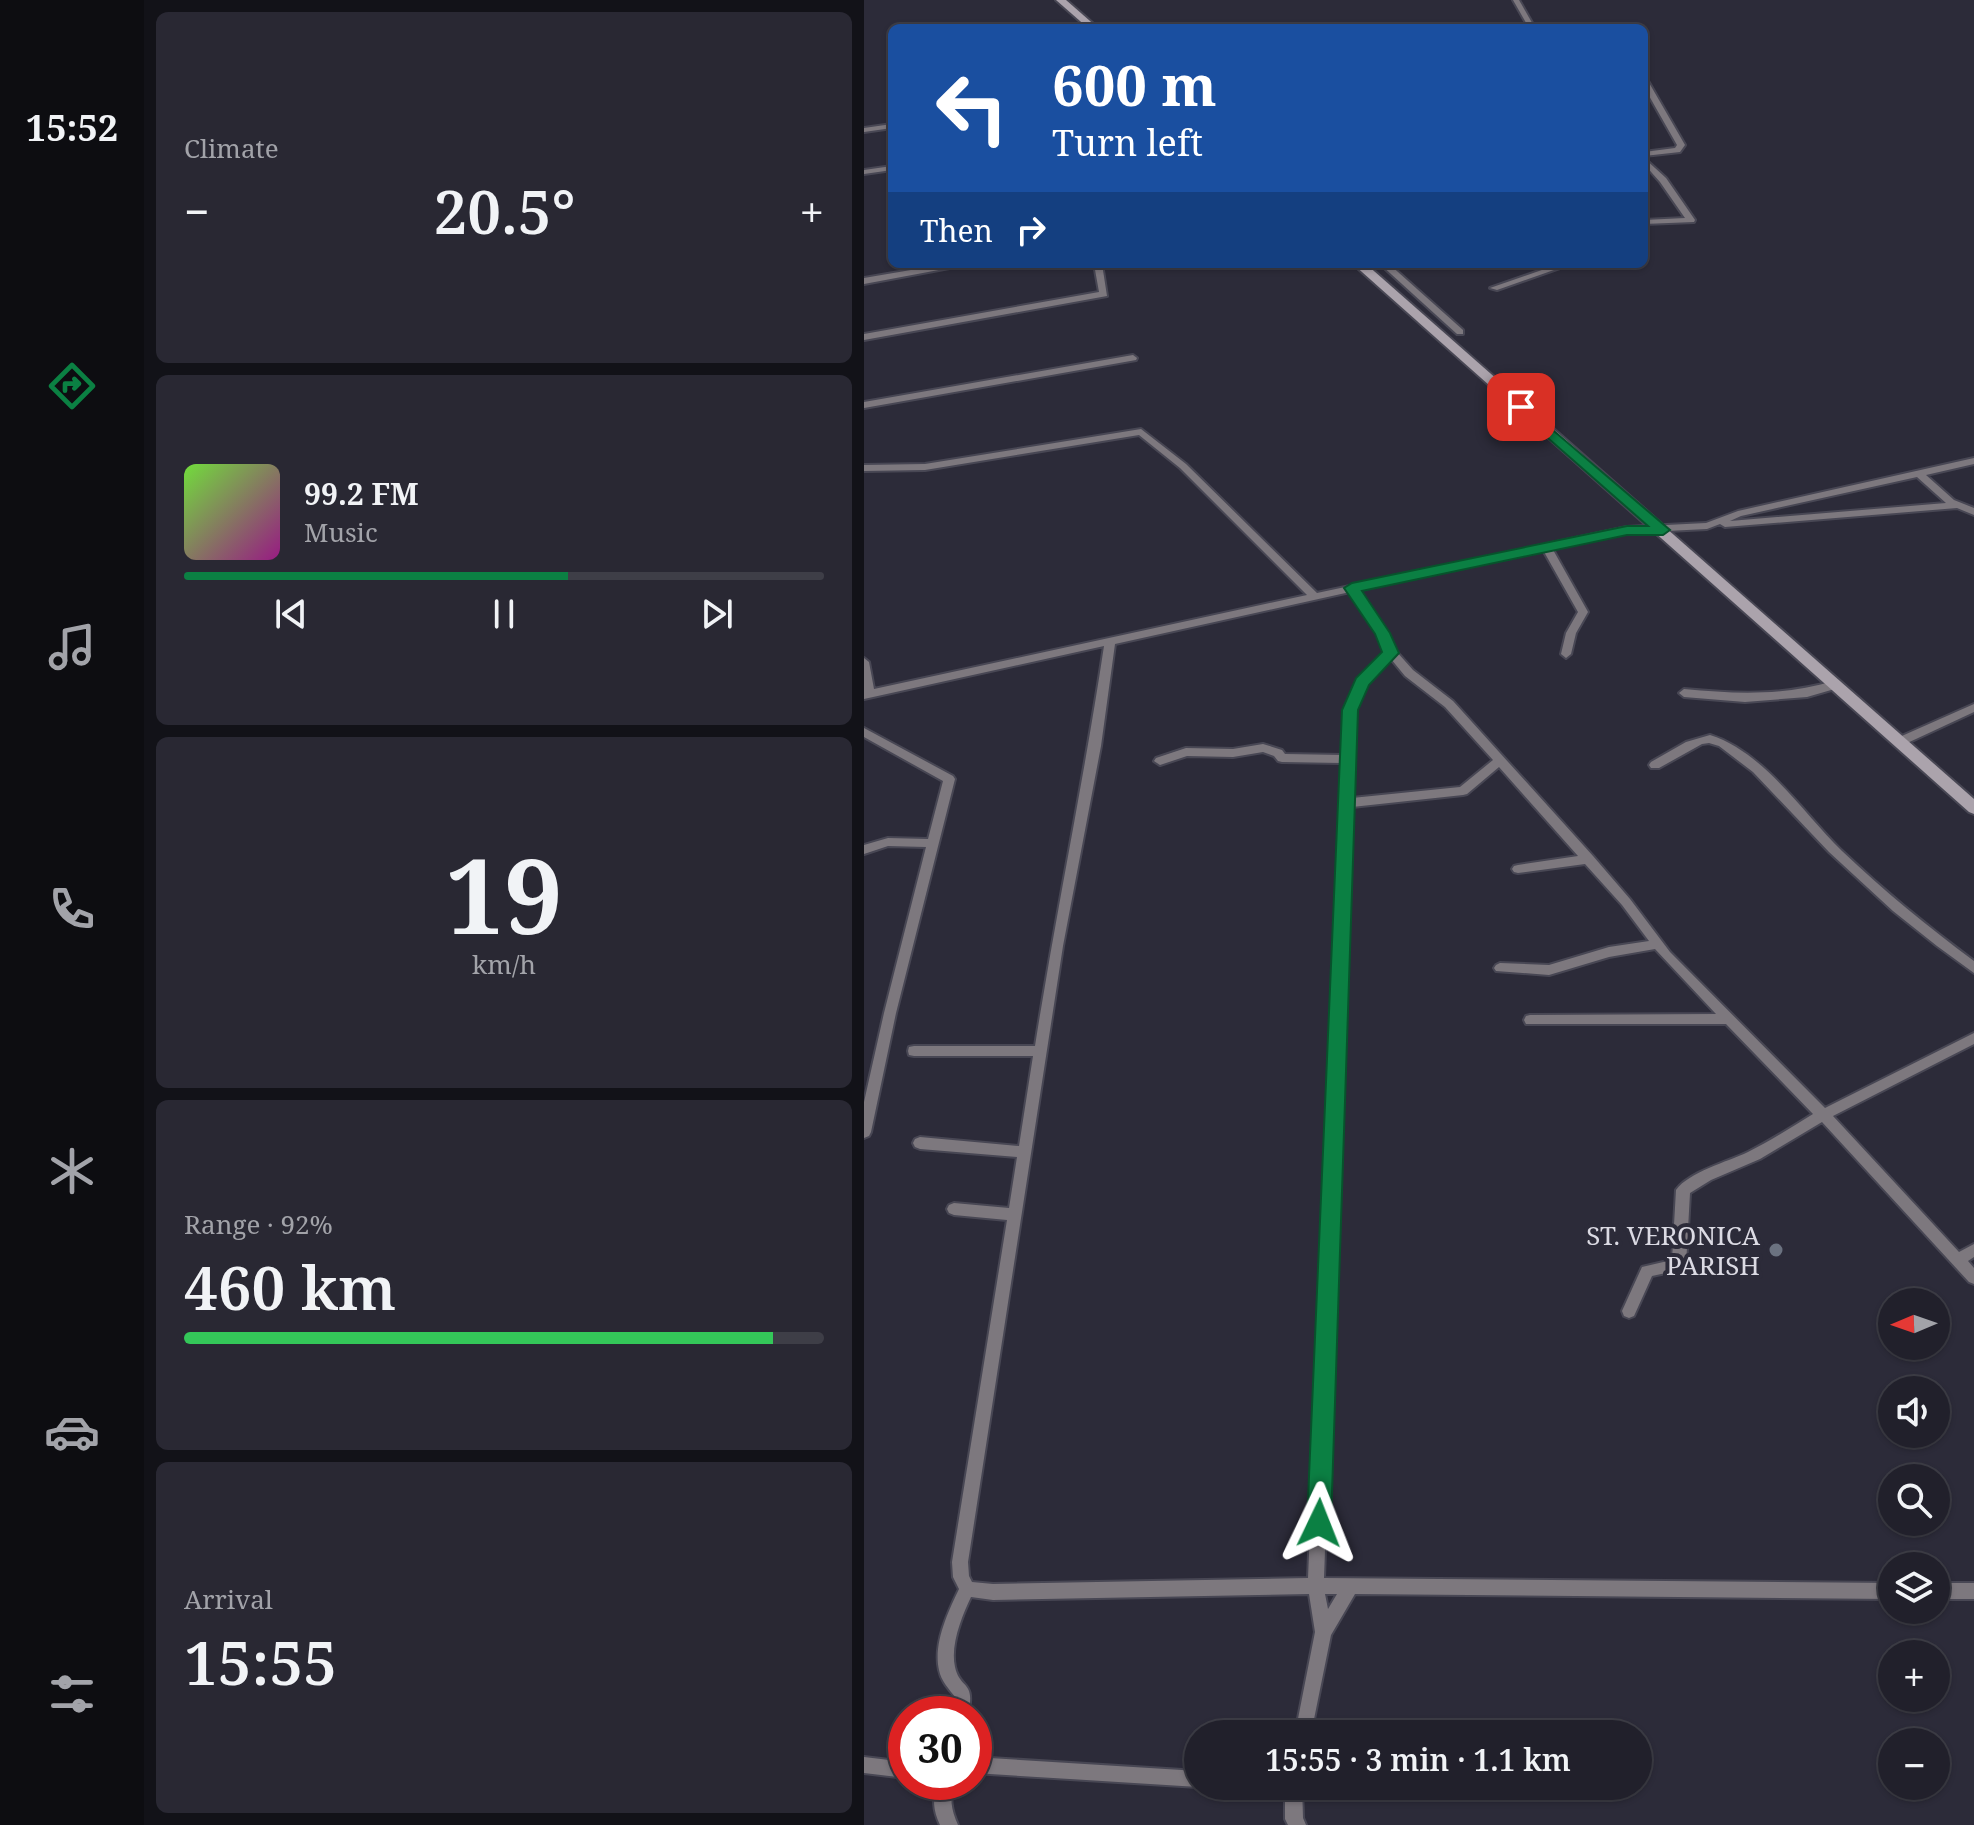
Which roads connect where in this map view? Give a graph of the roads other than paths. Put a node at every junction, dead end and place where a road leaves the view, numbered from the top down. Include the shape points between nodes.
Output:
1 (1061, 0) edge
2 (1516, 0) edge
3 (1088, 24) edge
4 (1530, 24) edge
5 (1648, 88) edge
6 (888, 127) edge
7 (864, 130) edge
8 (1648, 156) edge
9 (1648, 162) edge
10 (888, 169) edge
11 (864, 172) edge
12 (1648, 222) edge
13 (937, 268) edge
14 (1099, 268) edge
15 (1364, 268) edge
16 (1388, 268) edge
17 (1555, 268) edge
18 (864, 281) edge
19 (1494, 288) dead end
20 (1460, 332) dead end
21 (864, 337) edge
22 (1133, 358) dead end
23 (864, 405) edge
24 (1974, 461) edge
25 (864, 468) edge
26 (1921, 475) junction
27 (1957, 505) junction
28 (1974, 512) edge
29 (1707, 526) junction
30 (1663, 530) junction
31 (1546, 546) junction
32 (1352, 588) junction
33 (1314, 596) junction
34 (1110, 642) junction
35 (1391, 653) junction
36 (1566, 654) dead end
37 (864, 662) edge
38 (1834, 685) junction
39 (1684, 693) dead end
40 (867, 694) edge
41 (1974, 708) edge
42 (864, 732) edge
43 (1899, 742) junction
44 (1348, 759) junction
45 (1160, 761) dead end
46 (1499, 761) junction
47 (1655, 765) dead end
48 (1348, 803) junction
49 (1974, 808) edge
50 (933, 843) junction
51 (864, 850) edge
52 (1589, 859) junction
53 (1518, 869) dead end
54 (1659, 944) junction
55 (1500, 968) dead end
56 (1974, 968) edge
57 (1730, 1019) junction
58 (1530, 1020) dead end
59 (1974, 1038) edge
60 (914, 1051) dead end
61 (1041, 1051) junction
62 (1823, 1115) junction
63 (864, 1132) edge
64 (920, 1143) dead end
65 (1025, 1152) junction
66 (954, 1209) dead end
67 (1015, 1215) junction
68 (1974, 1250) edge
69 (1958, 1260) junction
70 (1974, 1278) edge
71 (1629, 1311) dead end
72 (1316, 1586) junction
73 (1351, 1586) junction
74 (967, 1589) junction
75 (1878, 1591) edge
76 (1950, 1591) edge
77 (1974, 1591) edge
78 (1323, 1632) junction
79 (963, 1696) edge
80 (1306, 1720) edge
81 (864, 1765) edge
82 (992, 1766) edge
83 (888, 1768) edge
84 (1184, 1778) edge
85 (942, 1800) edge
86 (1292, 1800) edge
87 (1293, 1823) edge
88 (949, 1825) edge

1 - 3 street
2 - 4 street
5 - 8 street via 1681,145
6 - 7 street
9 - 12 street via 1691,220
10 - 11 street
13 - 18 street
14 - 21 street via 1104,294
15 - 30 street
16 - 20 street
17 - 19 street
22 - 23 street
24 - 26 street
25 - 33 street via 925,467 1141,432 1183,466
26 - 27 street
26 - 29 street via 1738,514
27 - 28 street
27 - 29 street
29 - 30 street
30 - 31 street via 1627,530
30 - 38 street
31 - 32 street
31 - 36 street via 1583,612
32 - 33 street
32 - 35 street
33 - 34 street
34 - 40 street
34 - 61 street
35 - 44 street via 1362,682 1350,710
35 - 46 street via 1449,704
37 - 40 street
38 - 39 street via 1807,693 1745,698
38 - 43 street
41 - 43 street
42 - 50 street via 949,779
43 - 49 street
44 - 45 street via 1282,758 1263,748 1186,752
44 - 48 street
46 - 48 street via 1463,791
46 - 52 street
47 - 56 street via 1700,740 1720,743 1762,774 1889,901
48 - 72 street
50 - 51 street via 884,842
50 - 63 street
52 - 53 street
52 - 54 street
54 - 55 street via 1549,970
54 - 57 street
57 - 58 street
57 - 62 street
59 - 62 street
60 - 61 street
61 - 65 street
62 - 69 street
62 - 71 street via 1683,1190 1679,1265 1647,1271
64 - 65 street
65 - 67 street
66 - 67 street
67 - 74 street via 960,1562
68 - 69 street
69 - 70 street
72 - 73 street
72 - 74 street
72 - 78 street
73 - 75 street
73 - 78 street
74 - 79 street via 956,1608 947,1657 947,1671
76 - 77 street
78 - 80 street
81 - 83 street
82 - 84 street
85 - 88 street
86 - 87 street

